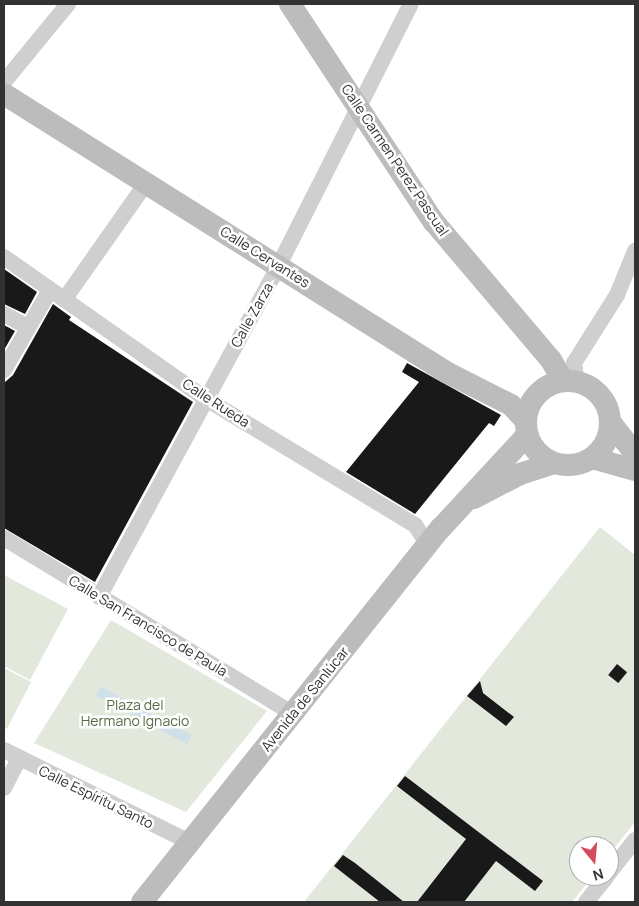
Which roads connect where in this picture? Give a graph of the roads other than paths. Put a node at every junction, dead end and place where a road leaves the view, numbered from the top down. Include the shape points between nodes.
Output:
1 (68, 4) edge
2 (290, 4) edge
3 (411, 4) edge
4 (4, 82) edge
5 (4, 94) edge
6 (359, 109) junction
7 (147, 182) junction
8 (635, 251) edge
9 (4, 257) edge
10 (279, 265) junction
11 (50, 290) junction
12 (64, 300) junction
13 (4, 314) edge
14 (27, 327) junction
15 (4, 370) edge
16 (570, 381) junction
17 (206, 399) junction
18 (611, 423) junction
19 (526, 427) junction
20 (635, 454) edge
21 (592, 458) junction
22 (553, 463) junction
23 (635, 470) edge
24 (471, 499) junction
25 (4, 538) edge
26 (428, 545) junction
27 (99, 596) junction
28 (293, 714) junction
29 (4, 750) edge
30 (19, 759) junction
31 (4, 788) edge
32 (635, 840) edge
33 (190, 842) junction
34 (619, 861) edge
35 (599, 886) edge
36 (142, 902) edge
37 (586, 902) edge

1 - 4 street
2 - 6 street, Calle Carmen Perez Pascual
3 - 6 street, Calle Zarza
5 - 7 street, Calle Cervantes
6 - 10 street, Calle Zarza
6 - 16 street, Calle Carmen Perez Pascual via 434,222
7 - 10 street, Calle Cervantes
7 - 12 street
8 - 16 street via 617,295 574,363
9 - 11 street, Calle Rueda
10 - 17 street, Calle Zarza
10 - 19 street, Calle Cervantes via 446,372 511,405
11 - 12 street, Calle Rueda
11 - 14 street
12 - 17 street, Calle Rueda
13 - 14 street
14 - 15 street
16 - 18 street via 602,397
16 - 19 street via 537,394
17 - 26 street, Calle Rueda via 415,525
17 - 27 street, Calle Zarza
18 - 20 street
18 - 21 street via 605,443
19 - 22 street via 537,452
19 - 24 street
21 - 22 street via 580,464
21 - 23 street
22 - 24 street via 520,474
24 - 26 street, Avenida de Sanlúcar
25 - 27 street, Calle San Francisco de Paula
26 - 28 street, Avenida de Sanlúcar
27 - 28 street, Calle San Francisco de Paula
28 - 33 street, Avenida de Sanlúcar
29 - 30 street, Calle Espíritu Santo
30 - 31 street
30 - 33 street, Calle Espíritu Santo
32 - 34 street
33 - 36 street, Avenida de Sanlúcar
35 - 37 street

